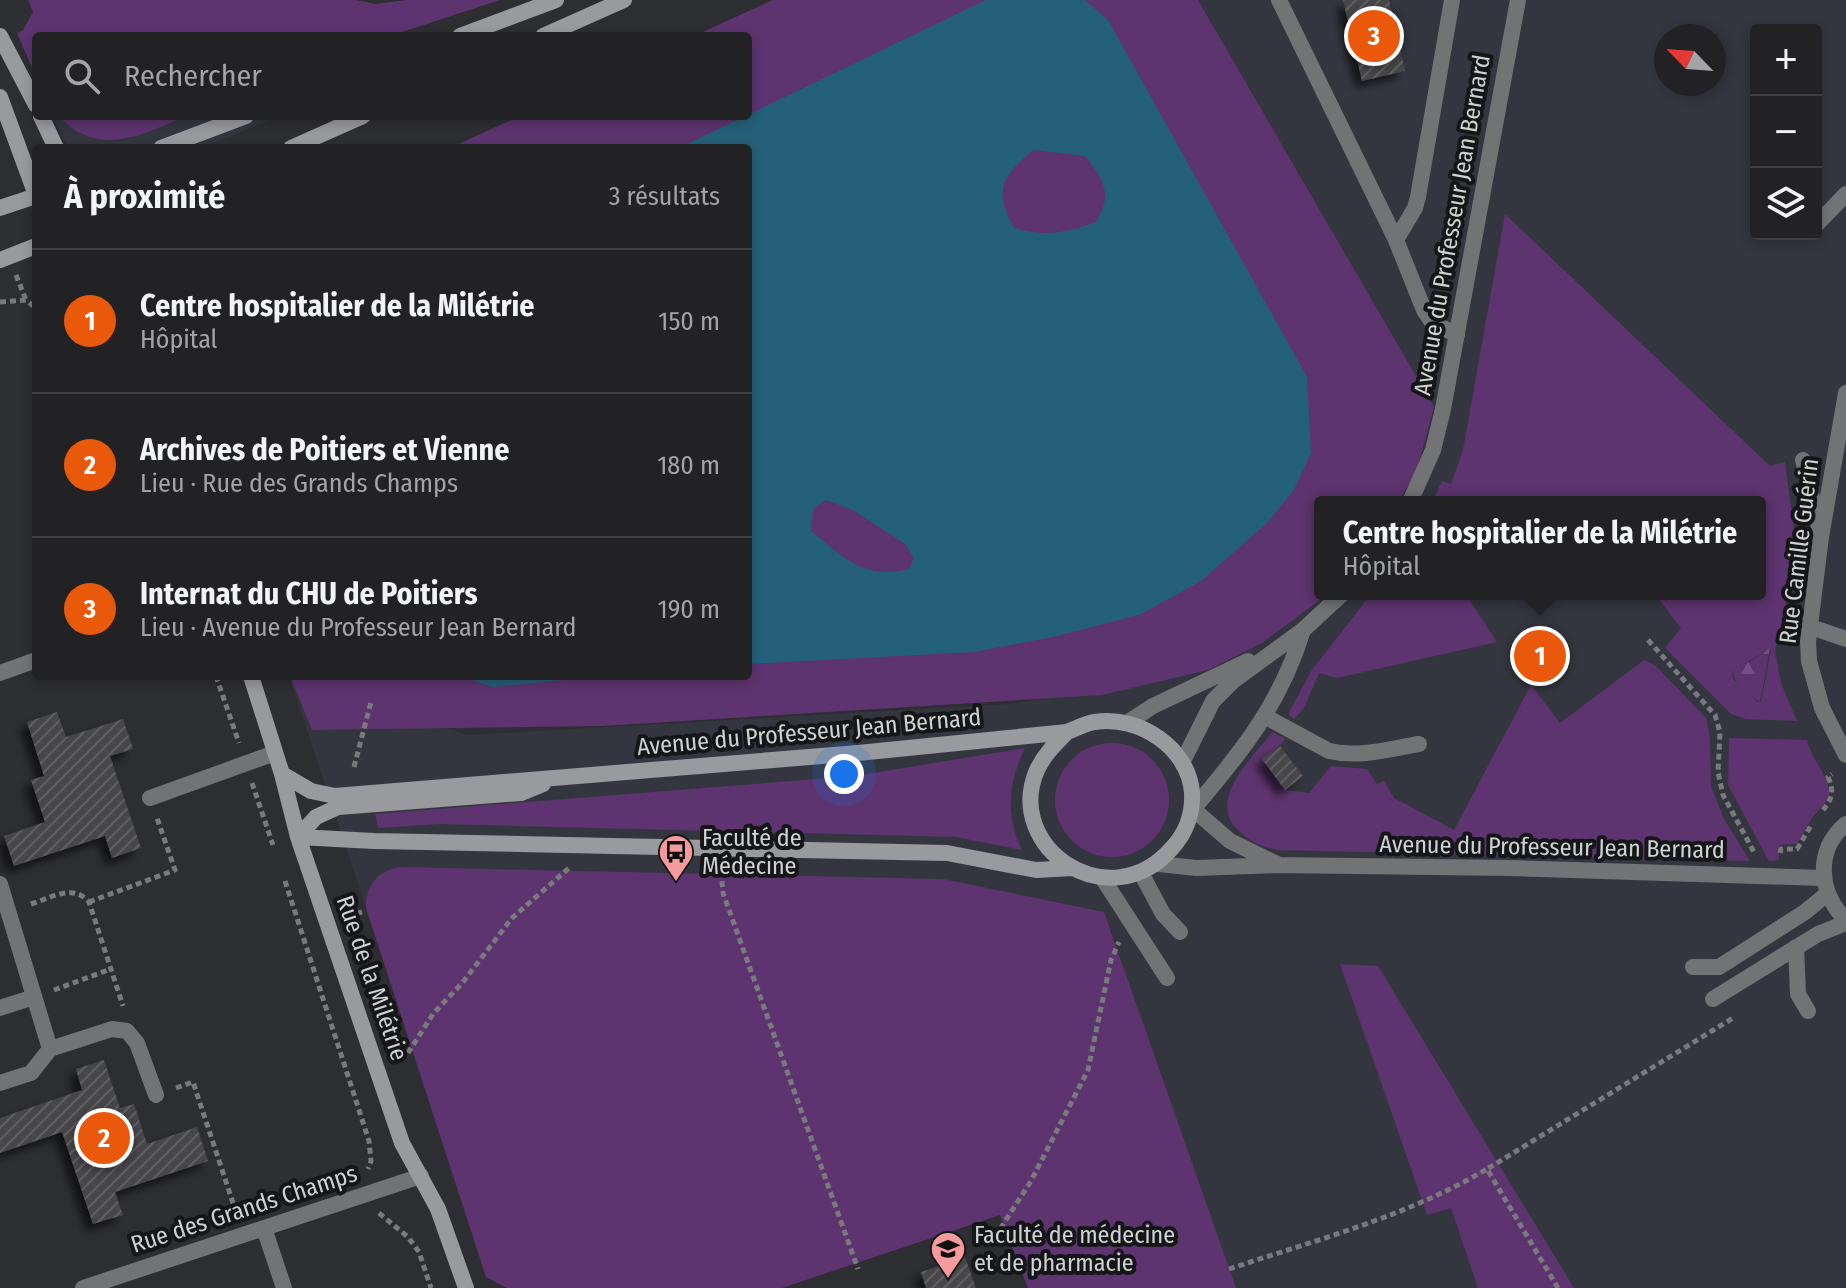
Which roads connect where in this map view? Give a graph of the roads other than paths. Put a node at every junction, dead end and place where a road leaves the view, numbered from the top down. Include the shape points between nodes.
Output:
1 (556, 0) edge
2 (624, 0) edge
3 (1279, 0) edge
4 (1452, 0) edge
5 (1518, 0) edge
6 (471, 32) edge
7 (552, 32) edge
8 (0, 36) edge
9 (0, 97) edge
10 (32, 97) edge
11 (43, 120) edge
12 (235, 120) edge
13 (354, 120) edge
14 (54, 144) edge
15 (172, 144) edge
16 (300, 144) edge
17 (32, 185) edge
18 (1846, 194) edge
19 (32, 197) edge
20 (0, 208) edge
21 (1822, 219) edge
22 (1396, 240) junction
23 (32, 248) edge
24 (0, 260) edge
25 (1457, 335) junction
26 (1846, 393) edge
27 (1840, 451) edge
28 (1803, 460) dead end
29 (1413, 496) edge
30 (1821, 537) junction
31 (1336, 600) edge
32 (1808, 626) junction
33 (1303, 630) junction
34 (1846, 639) edge
35 (1278, 646) junction
36 (32, 661) edge
37 (0, 673) edge
38 (252, 680) edge
39 (1266, 717) junction
40 (1127, 723) junction
41 (1067, 732) junction
42 (1419, 744) dead end
43 (275, 753) junction
44 (1846, 755) edge
45 (1183, 761) junction
46 (282, 774) junction
47 (555, 778) junction
48 (150, 798) road end
49 (1193, 809) junction
50 (1846, 824) edge
51 (298, 837) junction
52 (1159, 864) junction
53 (1278, 865) junction
54 (1072, 868) junction
55 (1141, 873) junction
56 (1103, 879) junction
57 (0, 884) edge
58 (1825, 886) junction
59 (1846, 922) edge
60 (1180, 932) dead end
61 (1796, 947) junction
62 (1693, 967) dead end
63 (1167, 978) dead end
64 (34, 997) junction
65 (1713, 999) dead end
66 (0, 1008) edge
67 (1808, 1011) dead end
68 (50, 1049) junction
69 (0, 1083) edge
70 (156, 1095) road end
71 (421, 1176) junction
72 (264, 1228) junction
73 (469, 1286) edge
74 (83, 1288) edge
75 (284, 1288) edge

1 - 6 street
2 - 7 street
3 - 22 street
4 - 22 street via 1418,197
5 - 25 street, Avenue du Professeur Jean Bernard
8 - 10 street
9 - 17 street
11 - 14 street
12 - 15 street
13 - 16 street
18 - 21 street
19 - 20 street
22 - 25 street via 1424,310 1432,322
23 - 24 street
25 - 29 street, Avenue du Professeur Jean Bernard via 1433,450
26 - 27 street, Rue Camille Guérin
27 - 30 street, Rue Camille Guérin
28 - 30 street
30 - 32 street, Rue Camille Guérin
31 - 33 street, Avenue du Professeur Jean Bernard
32 - 34 street
32 - 44 street, Rue Camille Guérin via 1814,684
33 - 35 street, Avenue du Professeur Jean Bernard
33 - 39 street via 1292,667
35 - 40 street, Avenue du Professeur Jean Bernard
35 - 45 street, Avenue du Professeur Jean Bernard via 1213,701
36 - 37 street
38 - 43 street, Rue de la Milétrie
39 - 42 street via 1338,753
39 - 49 street
40 - 41 street, Avenue du Professeur Jean Bernard via 1095,722
40 - 45 street, Avenue du Professeur Jean Bernard via 1149,731
41 - 47 street, Avenue du Professeur Jean Bernard
41 - 54 street via 1047,752 1030,801 1049,848
43 - 46 street, Rue de la Milétrie
43 - 48 street
45 - 49 street via 1191,778
46 - 47 street, Avenue du Professeur Jean Bernard via 311,791 335,796
46 - 51 street, Rue de la Milétrie
47 - 51 street, Avenue du Professeur Jean Bernard via 521,793 338,807 316,817
49 - 52 street via 1180,839
49 - 53 street, Avenue du Professeur Jean Bernard via 1230,841
50 - 58 street via 1824,860
51 - 54 street via 947,853 1036,870
51 - 71 street, Rue de la Milétrie via 402,1143
52 - 53 street, Avenue du Professeur Jean Bernard
52 - 55 street
53 - 58 street, Avenue du Professeur Jean Bernard via 1766,876
54 - 56 street
55 - 56 street
55 - 60 street via 1163,914
56 - 63 street
57 - 64 street
58 - 59 street
58 - 62 street via 1805,912 1719,967
59 - 61 street
61 - 65 street
61 - 67 street via 1798,994
64 - 66 street
64 - 68 street
68 - 69 street via 31,1073
68 - 70 street via 112,1029 127,1031 137,1043
71 - 72 street, Rue des Grands Champs
71 - 73 street, Rue de la Milétrie
72 - 74 street, Rue des Grands Champs
72 - 75 street

